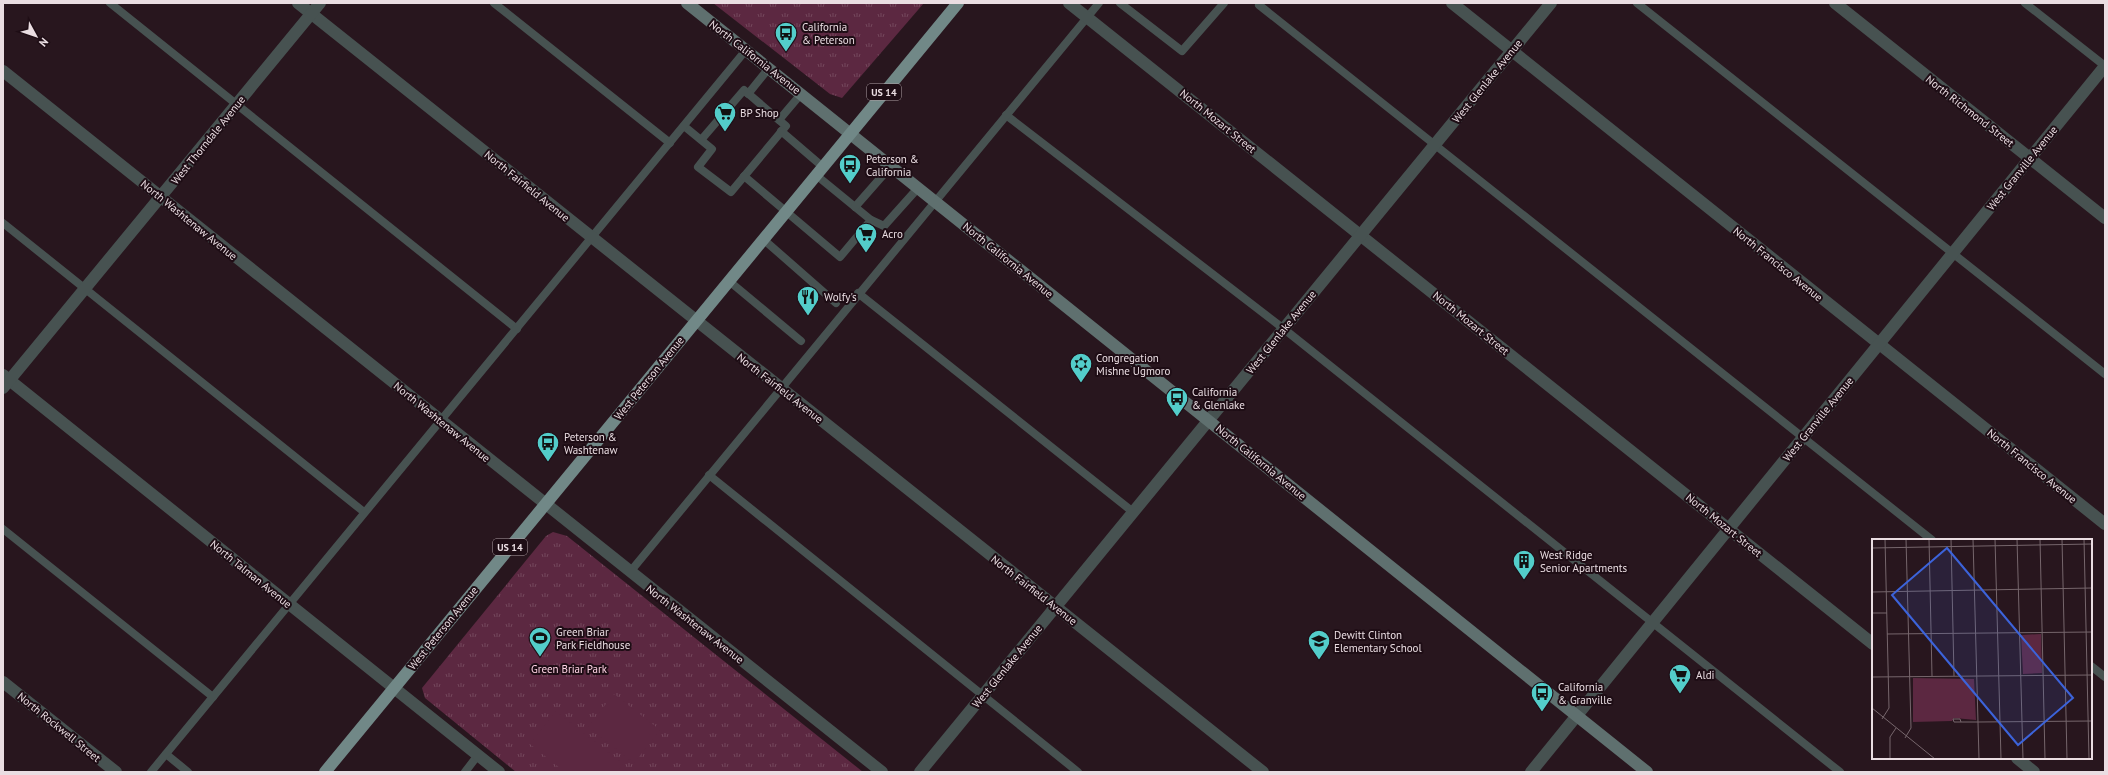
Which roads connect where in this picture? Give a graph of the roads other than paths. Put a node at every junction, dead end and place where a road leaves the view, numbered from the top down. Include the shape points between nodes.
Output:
1 (110, 3) edge
2 (298, 3) edge
3 (320, 3) edge
4 (494, 3) edge
5 (687, 3) edge
6 (958, 3) edge
7 (1069, 3) edge
8 (1098, 3) edge
9 (1120, 3) edge
10 (1224, 3) edge
11 (1452, 3) edge
12 (1551, 3) edge
13 (1637, 3) edge
14 (1835, 3) edge
15 (2025, 3) edge
16 (1259, 5) dead end
17 (312, 14) junction
18 (1087, 17) junction
19 (746, 50) junction
20 (1512, 51) junction
21 (2105, 66) edge
22 (769, 68) junction
23 (3, 71) edge
24 (748, 94) junction
25 (801, 94) junction
26 (237, 104) junction
27 (1006, 114) junction
28 (779, 120) junction
29 (684, 126) junction
30 (781, 131) junction
31 (850, 133) junction
32 (701, 140) junction
33 (670, 143) junction
34 (1435, 144) junction
35 (2030, 158) junction
36 (891, 166) junction
37 (819, 171) junction
38 (744, 176) junction
39 (918, 188) junction
40 (160, 197) junction
41 (934, 200) junction
42 (855, 207) junction
43 (785, 212) junction
44 (2105, 218) edge
45 (871, 220) junction
46 (3, 223) edge
47 (1360, 235) junction
48 (592, 238) junction
49 (763, 239) junction
50 (1954, 253) junction
51 (729, 281) junction
52 (85, 289) junction
53 (858, 293) junction
54 (836, 302) dead end
55 (696, 321) junction
56 (517, 329) junction
57 (1284, 329) junction
58 (801, 341) dead end
59 (1879, 344) junction
60 (2105, 374) edge
61 (5, 381) edge
62 (780, 388) junction
63 (1208, 420) junction
64 (441, 421) junction
65 (1803, 438) junction
66 (709, 475) junction
67 (545, 504) junction
68 (364, 512) junction
69 (1133, 512) junction
70 (2105, 524) edge
71 (3, 529) edge
72 (1729, 529) junction
73 (1931, 539) edge
74 (630, 572) junction
75 (289, 604) junction
76 (1056, 607) junction
77 (1653, 623) junction
78 (1872, 643) edge
79 (2092, 667) edge
80 (2105, 678) edge
81 (3, 682) edge
82 (394, 688) junction
83 (983, 696) junction
84 (212, 697) junction
85 (1577, 716) junction
86 (166, 754) junction
87 (478, 756) junction
88 (2018, 759) edge
89 (116, 772) edge
90 (151, 772) edge
91 (188, 772) edge
92 (325, 772) edge
93 (465, 772) edge
94 (499, 772) edge
95 (882, 772) edge
96 (920, 772) edge
97 (1078, 772) edge
98 (1263, 772) edge
99 (1531, 772) edge
100 (1647, 772) edge
101 (1840, 772) edge
102 (2034, 772) edge

1 - 26 lane
2 - 17 street, North Fairfield Avenue
3 - 17 street, West Thorndale Avenue
4 - 33 lane
5 - 19 main road, North California Avenue
6 - 31 main road, West Peterson Avenue / US 14
7 - 18 street, North Mozart Street
8 - 18 lane
9 - 10 lane via 1182,51
11 - 20 street, North Francisco Avenue
12 - 20 street, West Glenlake Avenue
13 - 50 lane
14 - 35 street, North Richmond Street
15 - 21 lane
16 - 34 lane
17 - 26 street, West Thorndale Avenue
17 - 48 street, North Fairfield Avenue
18 - 27 lane
18 - 47 street, North Mozart Street
19 - 22 main road, North California Avenue
19 - 29 lane
20 - 34 street, West Glenlake Avenue
20 - 59 street, North Francisco Avenue
21 - 35 street, West Granville Avenue
22 - 24 lane
22 - 25 main road, North California Avenue
23 - 40 street, North Washtenaw Avenue
24 - 28 lane
24 - 32 lane via 744,90
25 - 28 lane
25 - 31 main road, North California Avenue
26 - 40 street, West Thorndale Avenue
26 - 56 lane
27 - 41 lane
27 - 57 lane
28 - 30 lane via 786,126
29 - 32 lane
29 - 33 lane
30 - 37 lane
30 - 38 lane
31 - 36 main road, North California Avenue
31 - 37 main road, West Peterson Avenue / US 14
32 - 38 lane via 712,149 698,167 731,192
33 - 48 lane
34 - 47 street, West Glenlake Avenue
34 - 65 lane
35 - 44 street, North Richmond Street
35 - 50 street, West Granville Avenue
36 - 39 main road, North California Avenue
36 - 42 lane
37 - 42 lane
37 - 43 main road, West Peterson Avenue / US 14
38 - 43 lane
39 - 41 main road, North California Avenue
39 - 45 lane via 884,226
40 - 52 street, West Thorndale Avenue
40 - 64 street, North Washtenaw Avenue
41 - 53 lane
41 - 63 main road, North California Avenue
42 - 45 lane
43 - 45 lane via 840,257
43 - 49 main road, West Peterson Avenue / US 14
46 - 52 lane
47 - 57 street, West Glenlake Avenue
47 - 72 street, North Mozart Street
48 - 55 street, North Fairfield Avenue
48 - 56 lane
49 - 51 main road, West Peterson Avenue / US 14
49 - 54 lane
50 - 59 street, West Granville Avenue
50 - 60 lane
51 - 55 main road, West Peterson Avenue / US 14
51 - 58 lane
52 - 61 street, West Thorndale Avenue
52 - 68 lane
53 - 62 lane
53 - 69 lane
55 - 62 street, North Fairfield Avenue
55 - 67 main road, West Peterson Avenue / US 14
56 - 64 lane
57 - 63 street, West Glenlake Avenue
57 - 77 lane
59 - 65 street, West Granville Avenue
59 - 70 street, North Francisco Avenue
61 - 75 street, North Talman Avenue
62 - 66 lane
62 - 76 street, North Fairfield Avenue
63 - 69 street, West Glenlake Avenue
63 - 85 main road, North California Avenue
64 - 67 street, North Washtenaw Avenue
64 - 68 lane
65 - 72 street, West Granville Avenue
65 - 73 lane
66 - 74 lane
66 - 83 lane
67 - 74 street, North Washtenaw Avenue
67 - 82 main road, West Peterson Avenue / US 14
68 - 75 lane
69 - 76 street, West Glenlake Avenue
71 - 84 lane
72 - 77 street, West Granville Avenue
72 - 78 street, North Mozart Street
74 - 95 street, North Washtenaw Avenue
75 - 82 street, North Talman Avenue
75 - 84 lane
76 - 83 street, West Glenlake Avenue
76 - 98 street, North Fairfield Avenue
77 - 85 street, West Granville Avenue
77 - 101 lane
79 - 80 lane
81 - 89 street, North Rockwell Street
82 - 87 street, North Talman Avenue
82 - 92 main road, West Peterson Avenue / US 14
83 - 96 street, West Glenlake Avenue
83 - 97 lane
84 - 86 lane
85 - 99 street, West Granville Avenue
85 - 100 main road, North California Avenue
86 - 90 lane
86 - 91 lane
87 - 93 lane
87 - 94 street, North Talman Avenue
88 - 102 street

